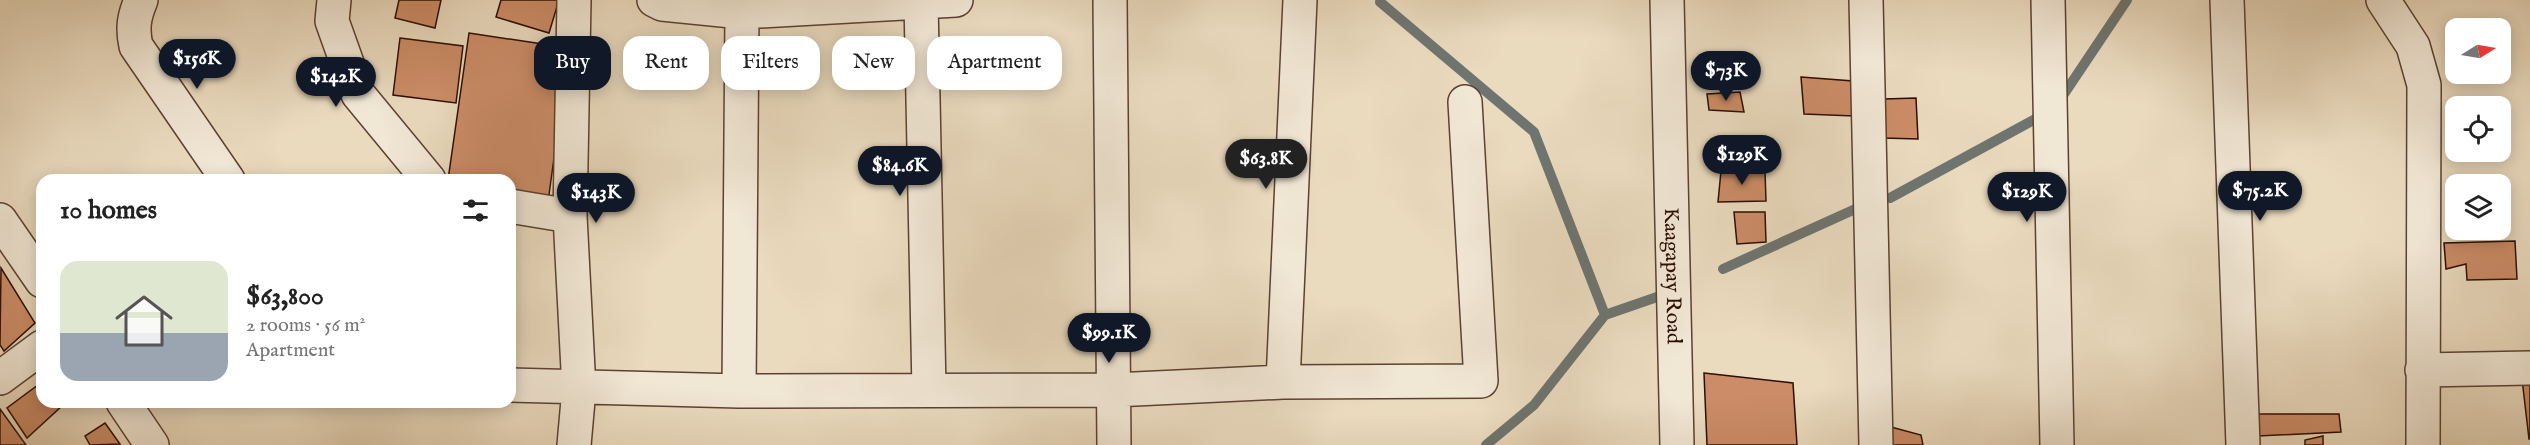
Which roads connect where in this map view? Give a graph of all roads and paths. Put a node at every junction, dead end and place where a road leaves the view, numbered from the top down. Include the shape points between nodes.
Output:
1 (141, 0) edge
2 (334, 0) edge
3 (574, 0) edge
4 (654, 0) edge
5 (956, 0) edge
6 (1110, 0) edge
7 (1300, 0) edge
8 (1666, 0) edge
9 (1866, 0) edge
10 (2048, 0) edge
11 (2226, 0) edge
12 (2383, 0) edge
13 (921, 2) junction
14 (742, 12) junction
15 (1466, 102) dead end
16 (224, 174) edge
17 (424, 174) edge
18 (516, 207) edge
19 (570, 216) junction
20 (0, 220) edge
21 (36, 273) edge
22 (36, 351) edge
23 (2530, 368) edge
24 (2422, 370) junction
25 (0, 378) edge
26 (1283, 382) junction
27 (516, 385) edge
28 (579, 389) junction
29 (929, 390) junction
30 (1114, 390) junction
31 (739, 391) junction
32 (127, 408) edge
33 (152, 445) edge
34 (574, 445) edge
35 (1114, 445) edge
36 (1677, 445) edge
37 (1876, 445) edge
38 (2057, 445) edge
39 (2243, 445) edge
40 (2423, 445) edge

1 - 16 street via 133,31 136,46
2 - 17 street via 332,21 358,94
3 - 19 street
4 - 14 street
5 - 13 street
6 - 30 street
7 - 26 street
8 - 36 street, Kaagapay Road
9 - 37 street
10 - 38 street
11 - 39 street
12 - 24 street via 2413,46 2424,85
13 - 14 street
13 - 29 street
14 - 31 street
15 - 26 street via 1481,381
18 - 19 street
19 - 28 street
20 - 21 street
22 - 25 street
23 - 24 street
24 - 40 street
26 - 30 street
27 - 28 street
28 - 31 street
28 - 34 street
29 - 30 street
29 - 31 street
30 - 35 street
32 - 33 street

